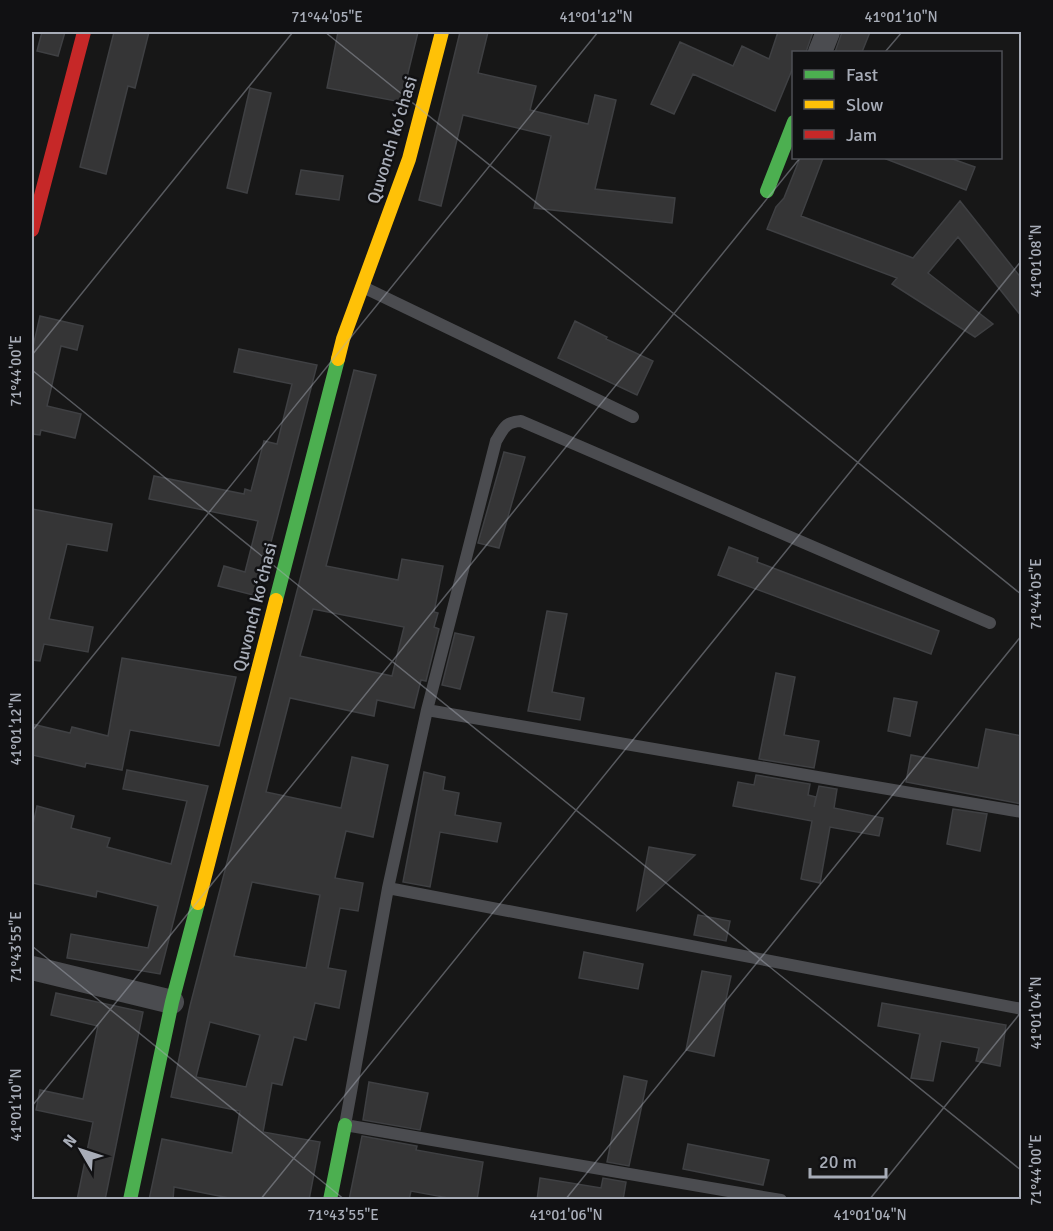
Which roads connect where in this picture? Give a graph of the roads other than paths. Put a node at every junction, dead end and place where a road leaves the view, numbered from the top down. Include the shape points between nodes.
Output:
1 (84, 32) edge
2 (442, 32) edge
3 (828, 32) edge
4 (820, 51) edge
5 (792, 127) edge
6 (767, 191) dead end
7 (36, 193) edge
8 (32, 230) edge
9 (362, 286) junction
10 (633, 417) dead end
11 (990, 623) dead end
12 (427, 710) junction
13 (1022, 812) edge
14 (388, 888) junction
15 (32, 968) edge
16 (172, 1002) junction
17 (1022, 1009) edge
18 (345, 1125) junction
19 (130, 1200) edge
20 (330, 1200) edge
21 (781, 1200) edge

1 - 7 street
2 - 9 street, Quvonch koʻchasi via 409,159
3 - 4 street
5 - 6 street
7 - 8 street
9 - 10 lane
9 - 16 street, Quvonch koʻchasi via 343,339
11 - 12 lane via 521,421 511,422 496,441
12 - 13 lane
12 - 14 lane
14 - 17 lane
14 - 18 lane
15 - 16 street
16 - 19 street, Quvonch koʻchasi
18 - 20 street
18 - 21 lane

